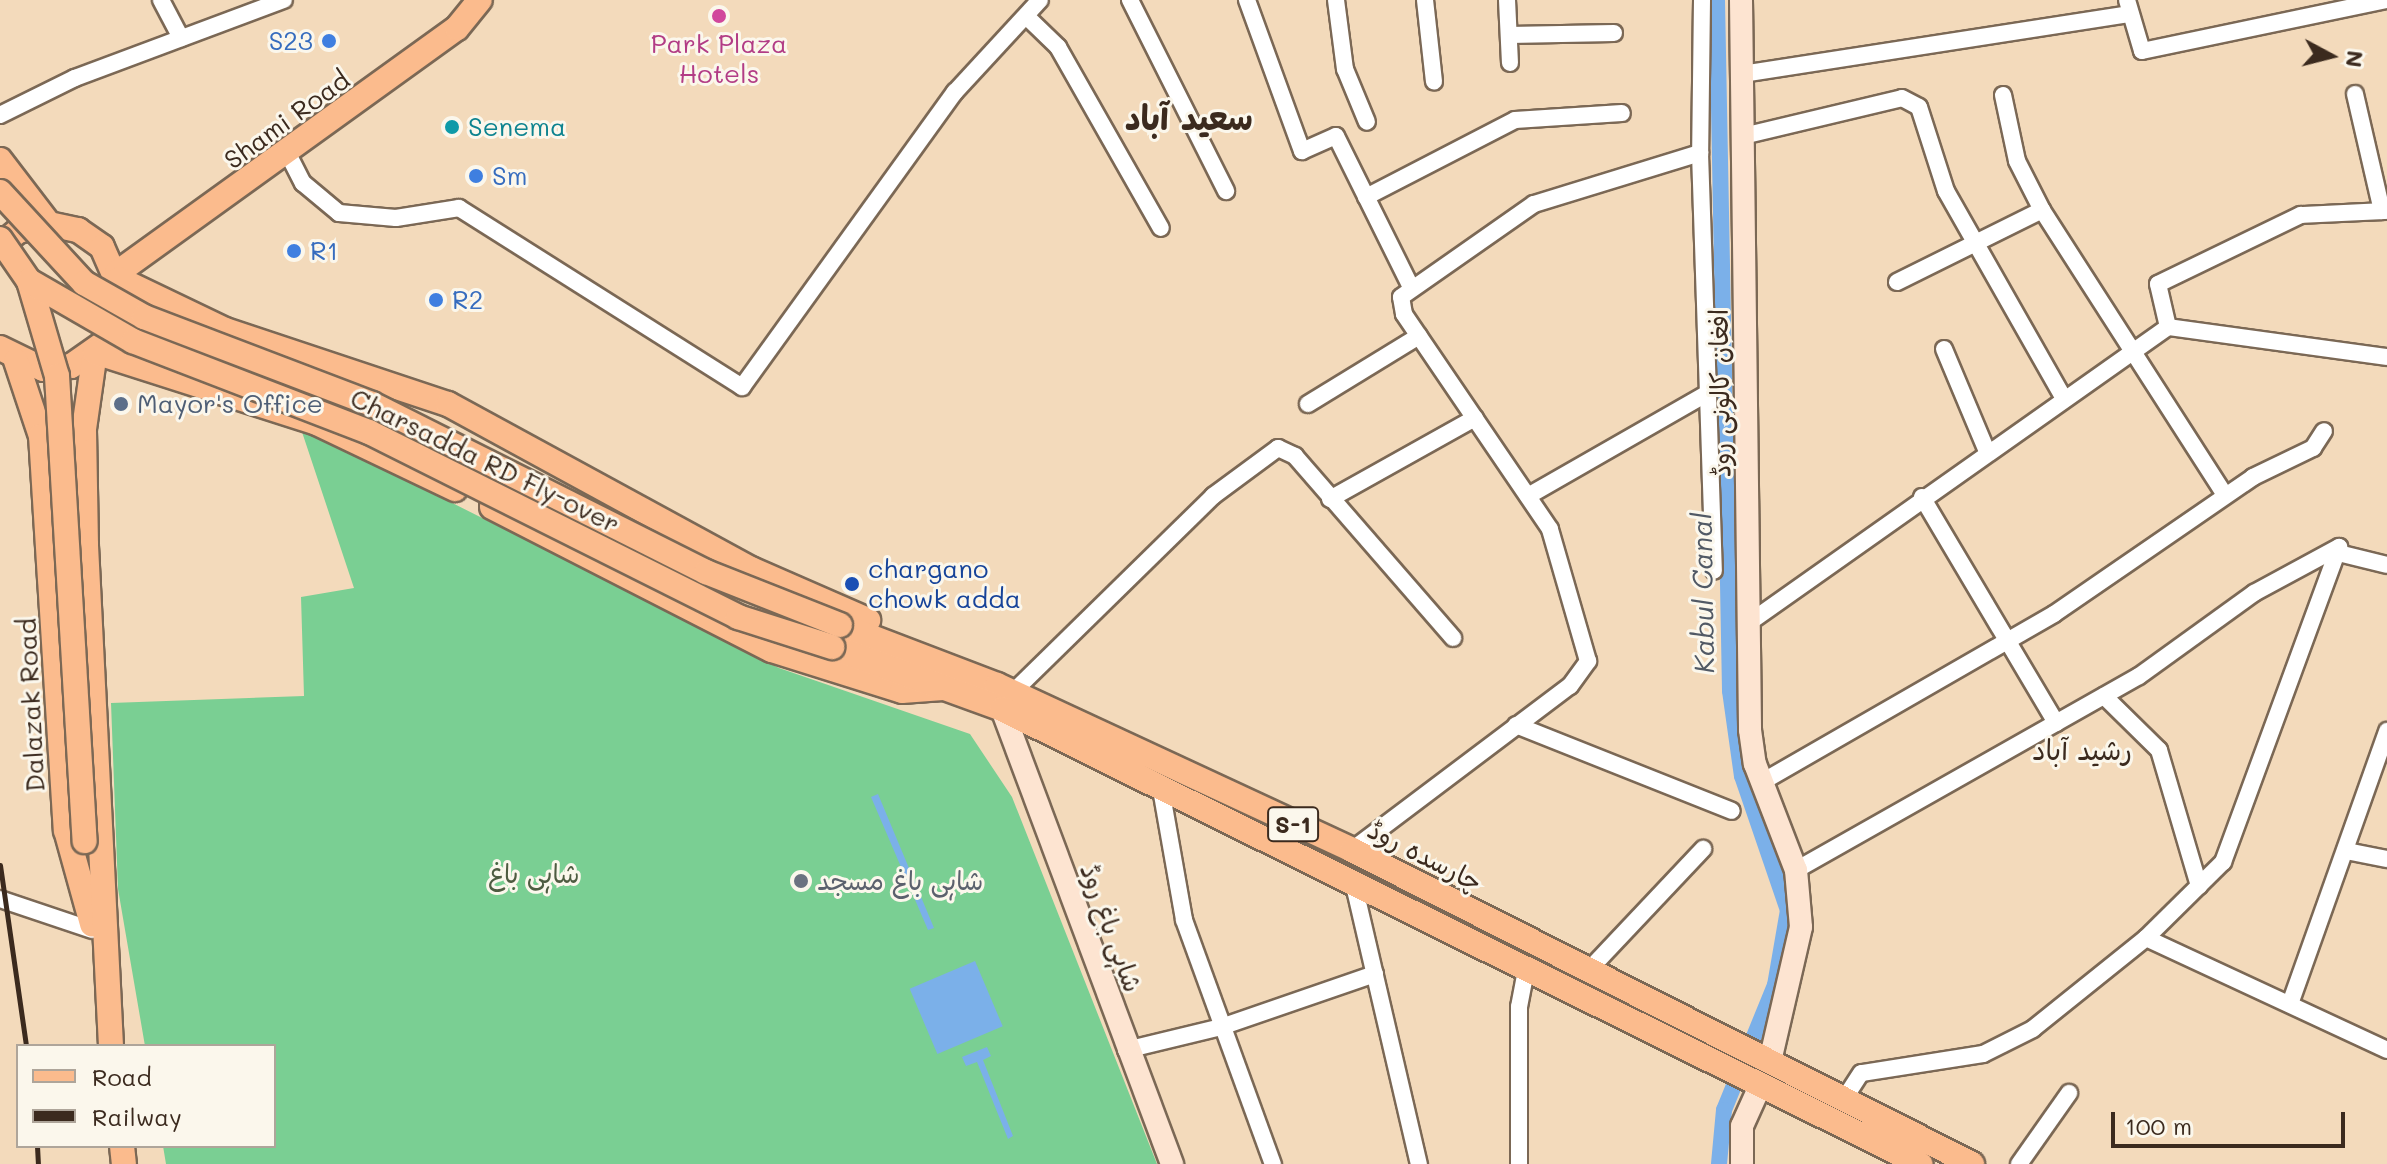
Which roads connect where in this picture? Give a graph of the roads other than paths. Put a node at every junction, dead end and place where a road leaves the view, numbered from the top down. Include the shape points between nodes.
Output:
1 (161, 0) edge
2 (284, 0) edge
3 (480, 0) edge
4 (1040, 0) edge
5 (1130, 0) edge
6 (1247, 0) edge
7 (1336, 0) edge
8 (1425, 0) edge
9 (1507, 0) edge
10 (1702, 0) edge
11 (1741, 0) edge
12 (2387, 0) edge
13 (2128, 7) edge
14 (1026, 16) junction
15 (1614, 33) dead end
16 (1509, 35) junction
17 (181, 38) junction
18 (1510, 63) dead end
19 (1742, 74) junction
20 (1434, 82) dead end
21 (2355, 94) dead end
22 (2003, 95) dead end
23 (1622, 113) dead end
24 (0, 115) edge
25 (1367, 122) dead end
26 (1743, 136) junction
27 (1700, 153) junction
28 (288, 154) junction
29 (0, 160) edge
30 (1226, 191) dead end
31 (0, 192) edge
32 (1366, 197) junction
33 (2042, 210) junction
34 (2385, 211) edge
35 (49, 224) junction
36 (1161, 228) dead end
37 (0, 239) edge
38 (0, 246) edge
39 (1973, 246) junction
40 (118, 276) junction
41 (29, 281) junction
42 (1897, 282) dead end
43 (1411, 287) junction
44 (2168, 327) junction
45 (1419, 336) junction
46 (1944, 349) dead end
47 (95, 352) junction
48 (8, 354) edge
49 (2131, 355) junction
50 (2387, 357) edge
51 (1708, 393) junction
52 (2064, 399) junction
53 (1308, 404) dead end
54 (1475, 418) junction
55 (2324, 431) dead end
56 (1986, 449) junction
57 (2225, 495) junction
58 (1528, 496) junction
59 (1922, 497) junction
60 (1330, 499) junction
61 (2338, 553) junction
62 (2387, 565) edge
63 (1714, 571) dead end
64 (1750, 622) junction
65 (836, 636) junction
66 (1453, 638) dead end
67 (2006, 641) junction
68 (945, 677) junction
69 (1003, 696) junction
70 (2104, 696) junction
71 (2056, 723) junction
72 (1516, 725) junction
73 (2387, 731) edge
74 (2384, 755) edge
75 (1762, 782) junction
76 (1161, 789) junction
77 (1732, 811) dead end
78 (1703, 849) dead end
79 (1352, 850) junction
80 (2346, 851) junction
81 (2387, 859) edge
82 (1796, 870) junction
83 (1353, 881) junction
84 (2199, 886) junction
85 (0, 899) edge
86 (90, 901) junction
87 (92, 930) junction
88 (2146, 938) junction
89 (1527, 965) junction
90 (1588, 971) junction
91 (1375, 974) junction
92 (2290, 1004) junction
93 (1221, 1027) junction
94 (101, 1044) edge
95 (111, 1044) edge
96 (1126, 1050) junction
97 (2387, 1050) edge
98 (1750, 1064) junction
99 (2069, 1093) dead end
100 (1844, 1099) junction
101 (1172, 1164) edge
102 (1273, 1164) edge
103 (1419, 1164) edge
104 (1519, 1164) edge
105 (1742, 1164) edge
106 (1920, 1164) edge
107 (1972, 1164) edge
108 (2019, 1164) edge

1 - 17 street
2 - 17 street
3 - 28 main road, Shami Road via 457,28
4 - 14 street
5 - 30 street
6 - 32 street via 1302,151 1336,136
7 - 25 street via 1345,69
8 - 20 street
9 - 16 street
10 - 27 street
11 - 19 main road, افغان کالونی روڈ
12 - 13 street via 2142,51
13 - 19 street
14 - 28 street via 955,92 742,387 459,208 396,218 339,213 303,183
14 - 36 street via 1058,47
15 - 16 street
16 - 18 street
17 - 24 street
19 - 26 main road, افغان کالونی روڈ
21 - 34 street
22 - 33 street via 2017,161
23 - 32 street via 1515,120
26 - 39 street via 1902,98 1919,107 1946,191
26 - 64 main road, افغان کالونی روڈ
27 - 43 street via 1534,204
27 - 51 street
28 - 40 main road, Shami Road
29 - 35 main road
31 - 65 main road, Charsadda RD Fly-over, bridge via 62,261 144,317 372,404
32 - 43 street
33 - 39 street
33 - 49 street
34 - 44 street via 2301,215 2158,284
35 - 38 main road via 18,231
35 - 40 main road via 90,239
37 - 41 main road, bridge
39 - 42 street
39 - 52 street
40 - 47 main road via 112,332
40 - 68 main road via 225,330 448,404
41 - 65 main road, Charsadda RD Fly-over, bridge via 133,341 369,432 738,617
41 - 86 main road, bridge via 57,376
43 - 45 street via 1401,305
44 - 49 street
44 - 50 street
45 - 53 street
45 - 54 street
46 - 56 street
47 - 48 main road via 71,366
47 - 68 main road via 361,442 772,650 902,691
47 - 95 main road via 84,429 86,545
48 - 86 main road, Dalazak Road via 41,436 68,847
49 - 52 street
49 - 57 street
51 - 58 street
51 - 63 street
52 - 56 street
54 - 58 street
54 - 60 street
55 - 57 street via 2313,448
56 - 59 street
57 - 67 street
58 - 72 street via 1550,529 1588,661 1570,686
59 - 64 street
59 - 67 street
60 - 66 street
60 - 69 street via 1295,456 1278,448 1260,458
61 - 62 street
61 - 70 street via 2339,547 2329,546
61 - 84 street via 2223,862
64 - 75 main road, افغان کالونی روڈ via 1750,730
65 - 68 main road, چارسدہ روڈ / S-1
67 - 71 street
67 - 75 street
68 - 69 main road, چارسدہ روڈ / S-1
69 - 76 main road, چارسدہ روڈ / S-1
69 - 79 main road, چارسدہ روڈ / S-1
69 - 96 main road, شاہی باغ روڈ
70 - 71 street
70 - 84 street via 2159,750
71 - 82 street
72 - 77 street
72 - 79 street
73 - 74 street
74 - 80 street
75 - 82 main road, افغان کالونی روڈ
76 - 83 main road, چارسدہ روڈ / S-1
76 - 93 street via 1184,920
78 - 90 street
79 - 90 main road, چارسدہ روڈ / S-1
80 - 81 street
80 - 92 street
82 - 98 main road, افغان کالونی روڈ via 1801,927
83 - 89 main road, چارسدہ روڈ / S-1
83 - 91 street
84 - 88 street
85 - 87 street
86 - 87 main road, Dalazak Road
87 - 94 main road, Dalazak Road
88 - 92 street
88 - 100 street via 2004,1047 1861,1073
89 - 98 main road, چارسدہ روڈ / S-1
89 - 104 street via 1519,1007
90 - 98 main road, چارسدہ روڈ / S-1
91 - 93 street
91 - 103 street
92 - 97 street
93 - 96 street
93 - 102 street
96 - 101 main road, شاہی باغ روڈ
98 - 100 main road, چارسدہ روڈ
98 - 105 main road, افغان کالونی روڈ
98 - 106 main road, چارسدہ روڈ
99 - 108 street
100 - 107 main road, چارسدہ روڈ

